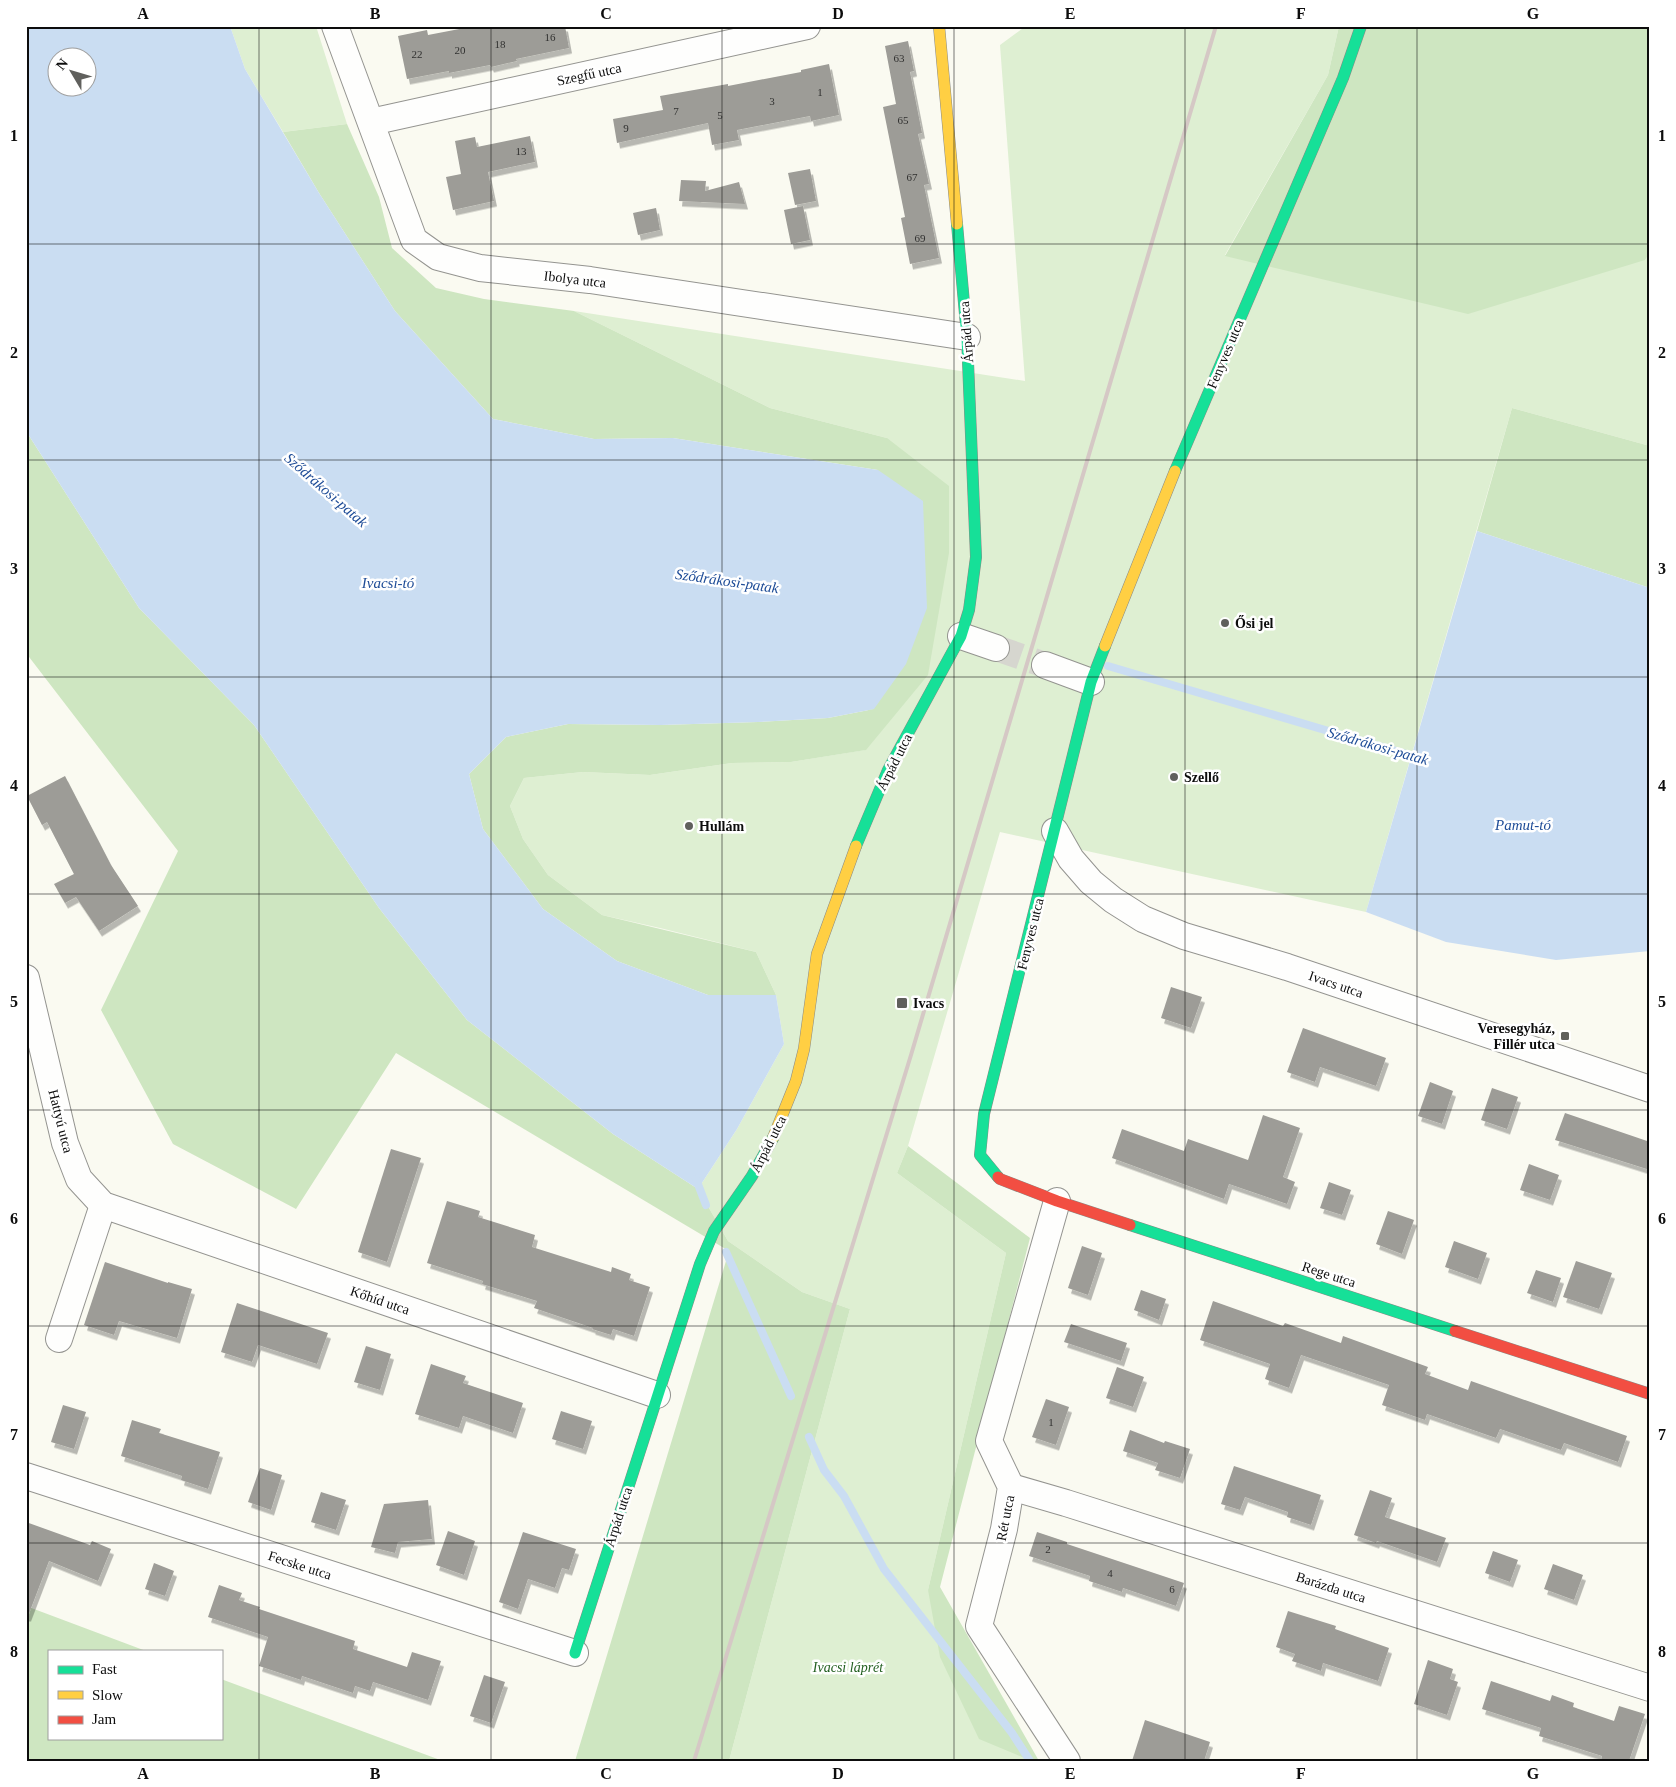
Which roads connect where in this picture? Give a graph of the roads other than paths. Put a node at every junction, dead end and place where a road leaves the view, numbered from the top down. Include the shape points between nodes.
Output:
1 (335, 26) edge
2 (806, 26) edge
3 (939, 26) edge
4 (1361, 26) edge
5 (371, 122) junction
6 (967, 337) junction
7 (961, 636) junction
8 (996, 648) tunnel mouth
9 (1045, 665) tunnel mouth
10 (1091, 682) junction
11 (1056, 831) junction
12 (26, 978) edge
13 (1650, 1089) edge
14 (1000, 1179) joint
15 (1057, 1201) junction
16 (103, 1205) junction
17 (59, 1339) dead end
18 (1650, 1394) edge
19 (657, 1395) junction
20 (26, 1476) edge
21 (1011, 1487) junction
22 (574, 1654) joint
23 (1650, 1688) edge
24 (1067, 1761) edge

1 - 5 street, Ibolya utca
2 - 5 street, Szegfű utca
3 - 6 street, Árpád utca
4 - 10 street, Fenyves utca via 1343,78 1180,458
5 - 6 street, Ibolya utca via 414,240 438,258 480,268 590,280
6 - 7 street, Árpád utca via 976,557 969,610
7 - 8 street
7 - 19 street, Árpád utca via 888,770 856,844 817,954 804,1049 796,1081 769,1146 714,1231
9 - 10 street
10 - 11 street, Fenyves utca
11 - 13 street, Ivacs utca via 1072,860 1091,882 1143,919 1184,936
11 - 14 street, Fenyves utca via 984,1114 980,1155
12 - 16 street, Hattyú utca via 65,1143 79,1179
14 - 15 street, Rege utca
15 - 18 street, Rege utca
15 - 21 street, Rét utca via 989,1441
16 - 17 street
16 - 19 street, Kőhíd utca
19 - 22 street, Árpád utca
20 - 22 street, Fecske utca
21 - 23 street, Barázda utca
21 - 24 street, Rét utca via 1004,1529 979,1626

